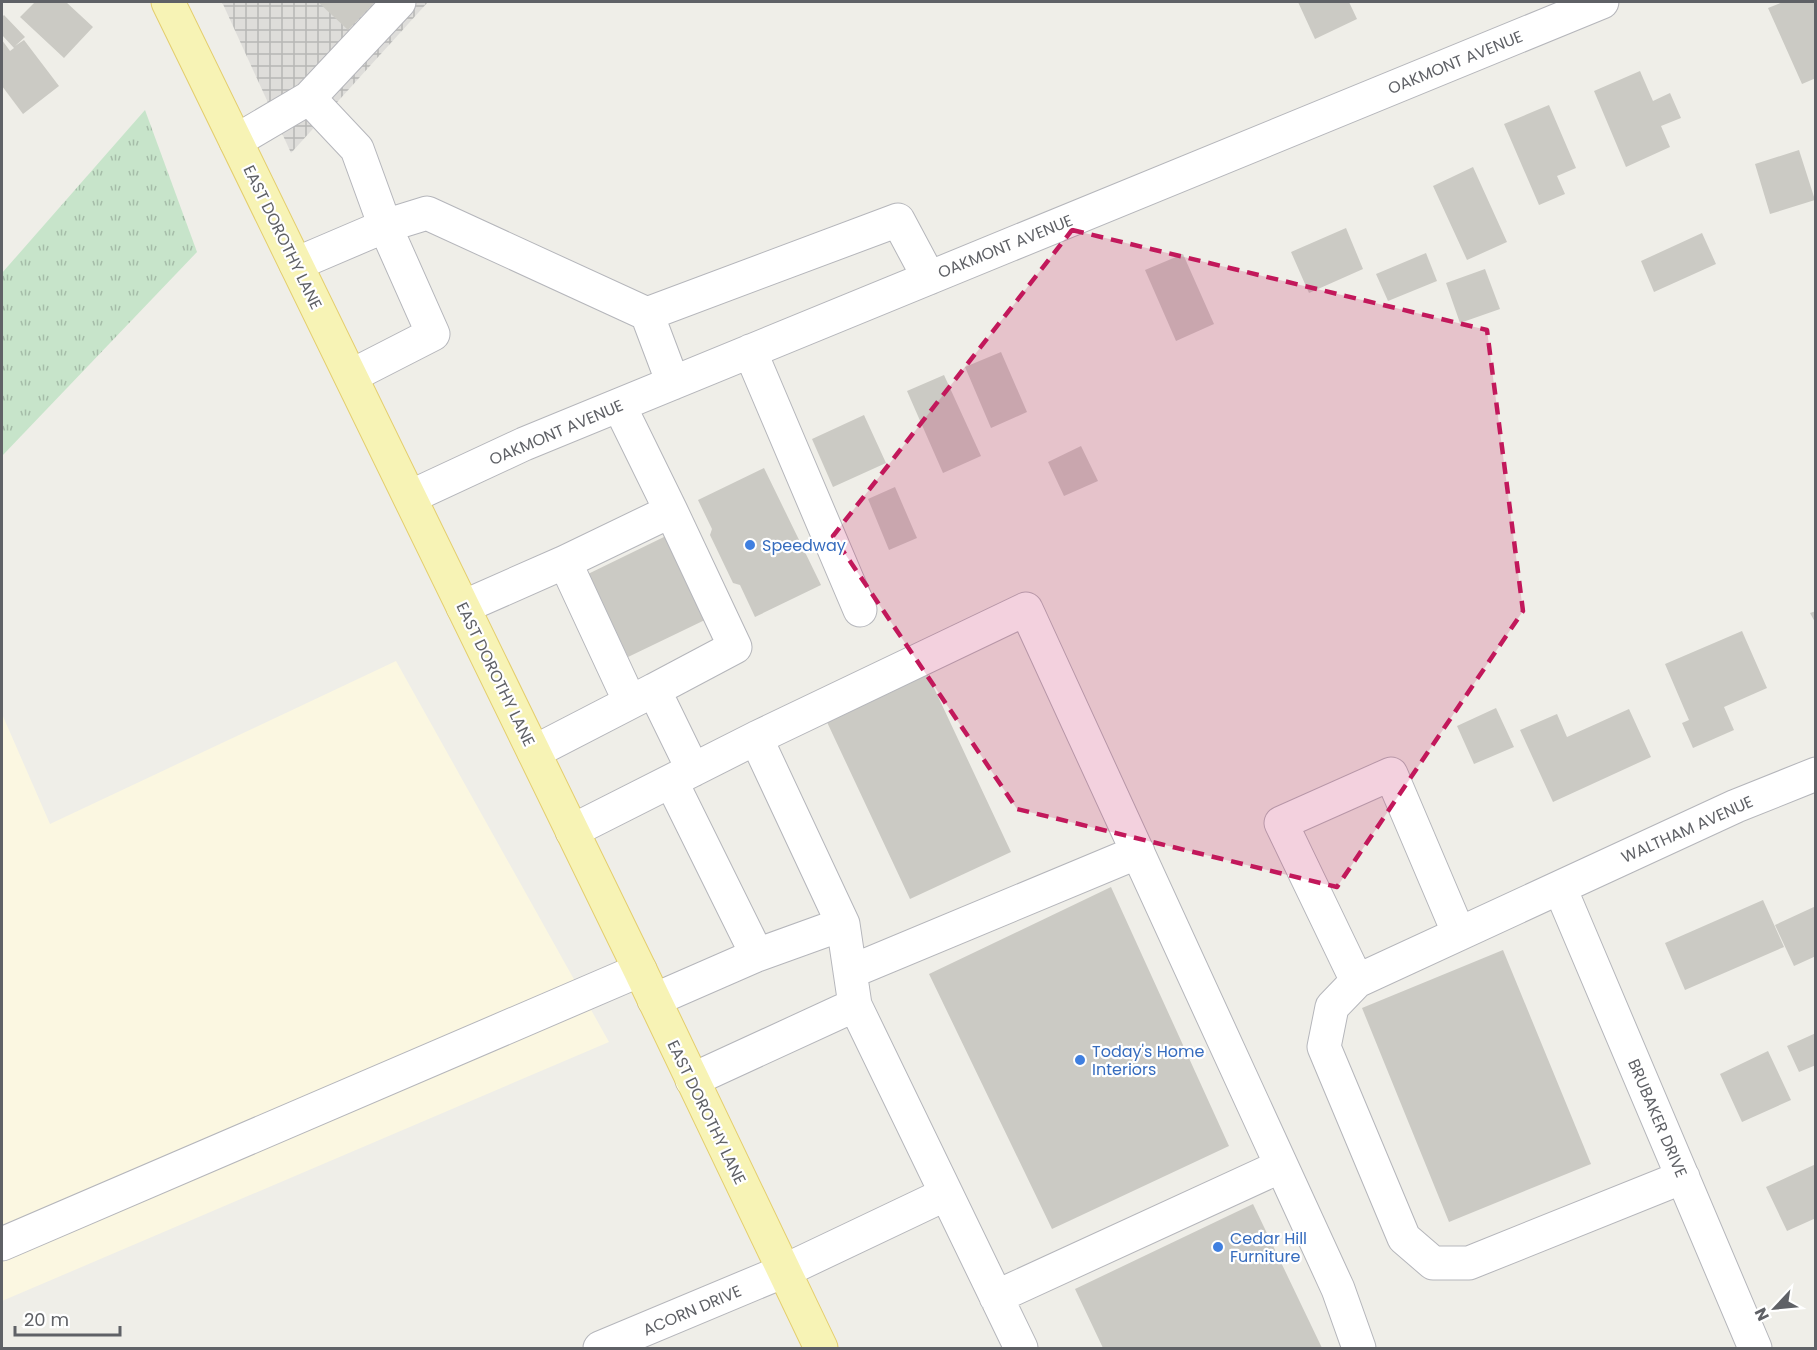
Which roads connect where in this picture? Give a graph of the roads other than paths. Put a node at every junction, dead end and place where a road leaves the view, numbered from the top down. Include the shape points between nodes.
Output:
1 (168, 2) edge
2 (399, 2) edge
3 (1602, 2) edge
4 (309, 98) junction
5 (236, 141) junction
6 (385, 226) junction
7 (296, 264) junction
8 (929, 278) junction
9 (647, 314) junction
10 (750, 351) junction
11 (351, 376) junction
12 (673, 383) junction
13 (619, 405) junction
14 (410, 497) junction
15 (671, 511) junction
16 (564, 562) junction
17 (464, 607) junction
18 (860, 610) dead end
19 (642, 696) junction
20 (756, 738) junction
21 (534, 752) junction
22 (1815, 774) edge
23 (682, 775) junction
24 (572, 831) junction
25 (1138, 852) junction
26 (1560, 888) junction
27 (843, 924) junction
28 (1459, 934) junction
29 (758, 955) junction
30 (640, 970) junction
31 (850, 972) junction
32 (1357, 981) junction
33 (654, 1000) junction
34 (855, 1005) junction
35 (692, 1080) junction
36 (1281, 1166) junction
37 (1683, 1177) junction
38 (946, 1194) junction
39 (2, 1244) edge
40 (784, 1271) junction
41 (996, 1297) junction
42 (600, 1348) edge
43 (821, 1348) edge
44 (1021, 1348) edge
45 (1359, 1348) edge
46 (1755, 1348) edge

1 - 5 main road, EAST DOROTHY LANE
2 - 4 street
3 - 8 street, OAKMONT AVENUE
4 - 5 street
4 - 6 street via 357,148
5 - 7 main road, EAST DOROTHY LANE
6 - 7 street
6 - 9 street via 427,213
6 - 11 street via 433,334
7 - 11 main road, EAST DOROTHY LANE
8 - 9 street via 898,220
8 - 10 street, OAKMONT AVENUE
9 - 12 street
10 - 12 street, OAKMONT AVENUE
10 - 18 street
11 - 14 main road, EAST DOROTHY LANE
12 - 13 street, OAKMONT AVENUE
13 - 14 street, OAKMONT AVENUE
13 - 15 street
14 - 17 main road, EAST DOROTHY LANE
15 - 16 street
15 - 19 street via 735,648
16 - 17 street
16 - 19 street
17 - 21 main road, EAST DOROTHY LANE
19 - 21 street
19 - 23 street
20 - 23 street
20 - 25 street via 1026,609
20 - 27 street
21 - 24 main road, EAST DOROTHY LANE
22 - 26 street, WALTHAM AVENUE via 1736,806
23 - 24 street
23 - 29 street
24 - 30 main road, EAST DOROTHY LANE
25 - 31 street
25 - 36 street
26 - 28 street, WALTHAM AVENUE
26 - 37 street, BRUBAKER DRIVE
27 - 29 street
27 - 31 street
28 - 32 street, WALTHAM AVENUE
28 - 32 street via 1391,774 1281,823
29 - 33 street
30 - 33 main road, EAST DOROTHY LANE
30 - 39 street
31 - 34 street
32 - 37 street via 1332,1007 1324,1047 1404,1238 1432,1263 1469,1263
33 - 35 main road, EAST DOROTHY LANE
34 - 35 street
34 - 38 street
35 - 40 main road, EAST DOROTHY LANE
36 - 41 street
36 - 45 street via 1338,1289
37 - 46 street, BRUBAKER DRIVE
38 - 40 street, ACORN DRIVE
38 - 41 street
40 - 42 street, ACORN DRIVE
40 - 43 main road, EAST DOROTHY LANE
41 - 44 street

